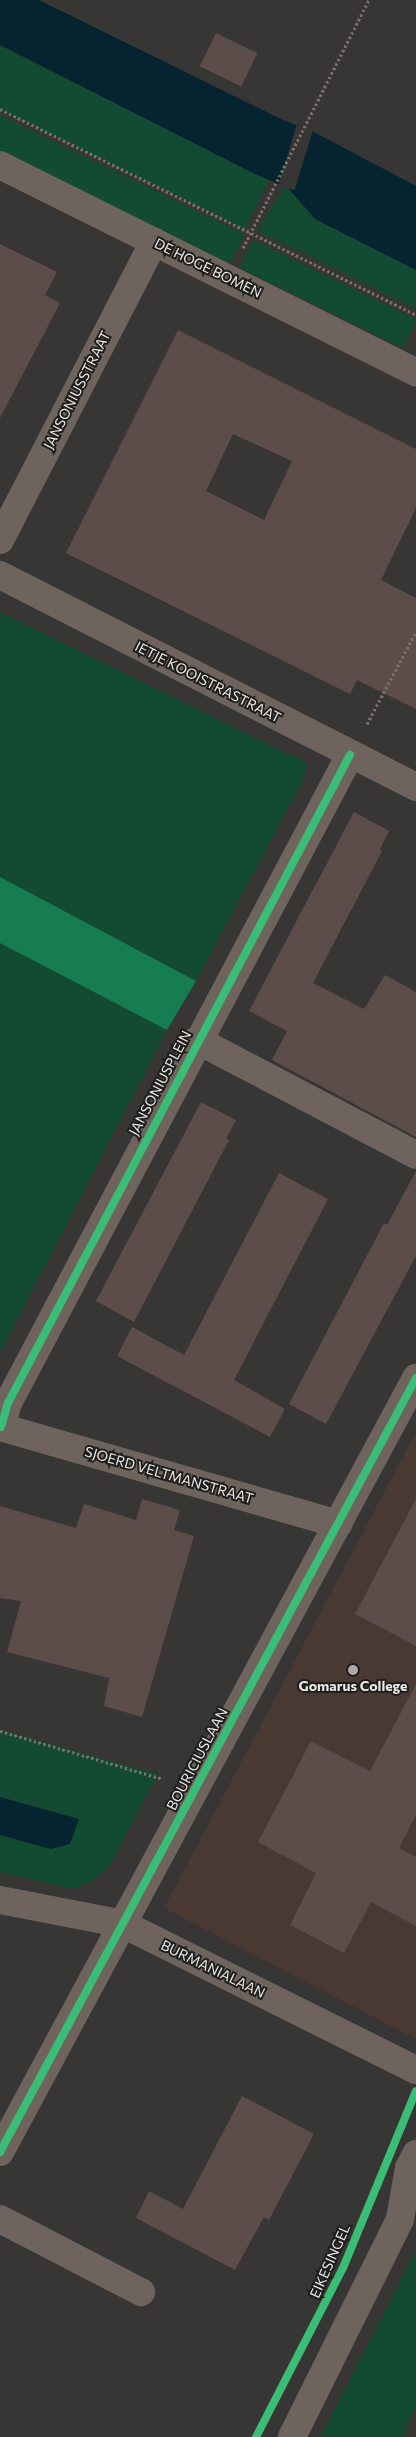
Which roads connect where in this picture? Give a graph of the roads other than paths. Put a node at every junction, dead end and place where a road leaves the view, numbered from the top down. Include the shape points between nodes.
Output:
1 (0, 165) edge
2 (154, 241) junction
3 (416, 372) edge
4 (0, 540) edge
5 (0, 575) edge
6 (350, 755) junction
7 (416, 787) edge
8 (197, 1040) junction
9 (416, 1155) edge
10 (416, 1378) edge
11 (0, 1427) edge
12 (338, 1524) junction
13 (0, 1900) edge
14 (123, 1924) junction
15 (416, 2070) edge
16 (0, 2152) edge
17 (416, 2154) edge
18 (408, 2211) edge
19 (0, 2219) edge
20 (141, 2292) dead end
21 (292, 2437) edge

1 - 2 street, DE HOGE BOMEN
2 - 3 street, DE HOGE BOMEN
2 - 4 street, JANSONIUSSTRAAT
5 - 6 street, IETJE KOOISTRASTRAAT
6 - 7 street, IETJE KOOISTRASTRAAT
6 - 8 street, JANSONIUSPLEIN
8 - 9 street, JANSONIUSPLEIN
8 - 11 street, JANSONIUSPLEIN via 8,1403
10 - 12 street, BOURICIUSLAAN
11 - 12 street, SJOERD VELTMANSTRAAT
12 - 14 street, BOURICIUSLAAN
13 - 14 street, BURMANIALAAN
14 - 15 street, BURMANIALAAN
14 - 16 street, BOURICIUSLAAN
17 - 18 street via 408,2168
18 - 21 street
19 - 20 street

